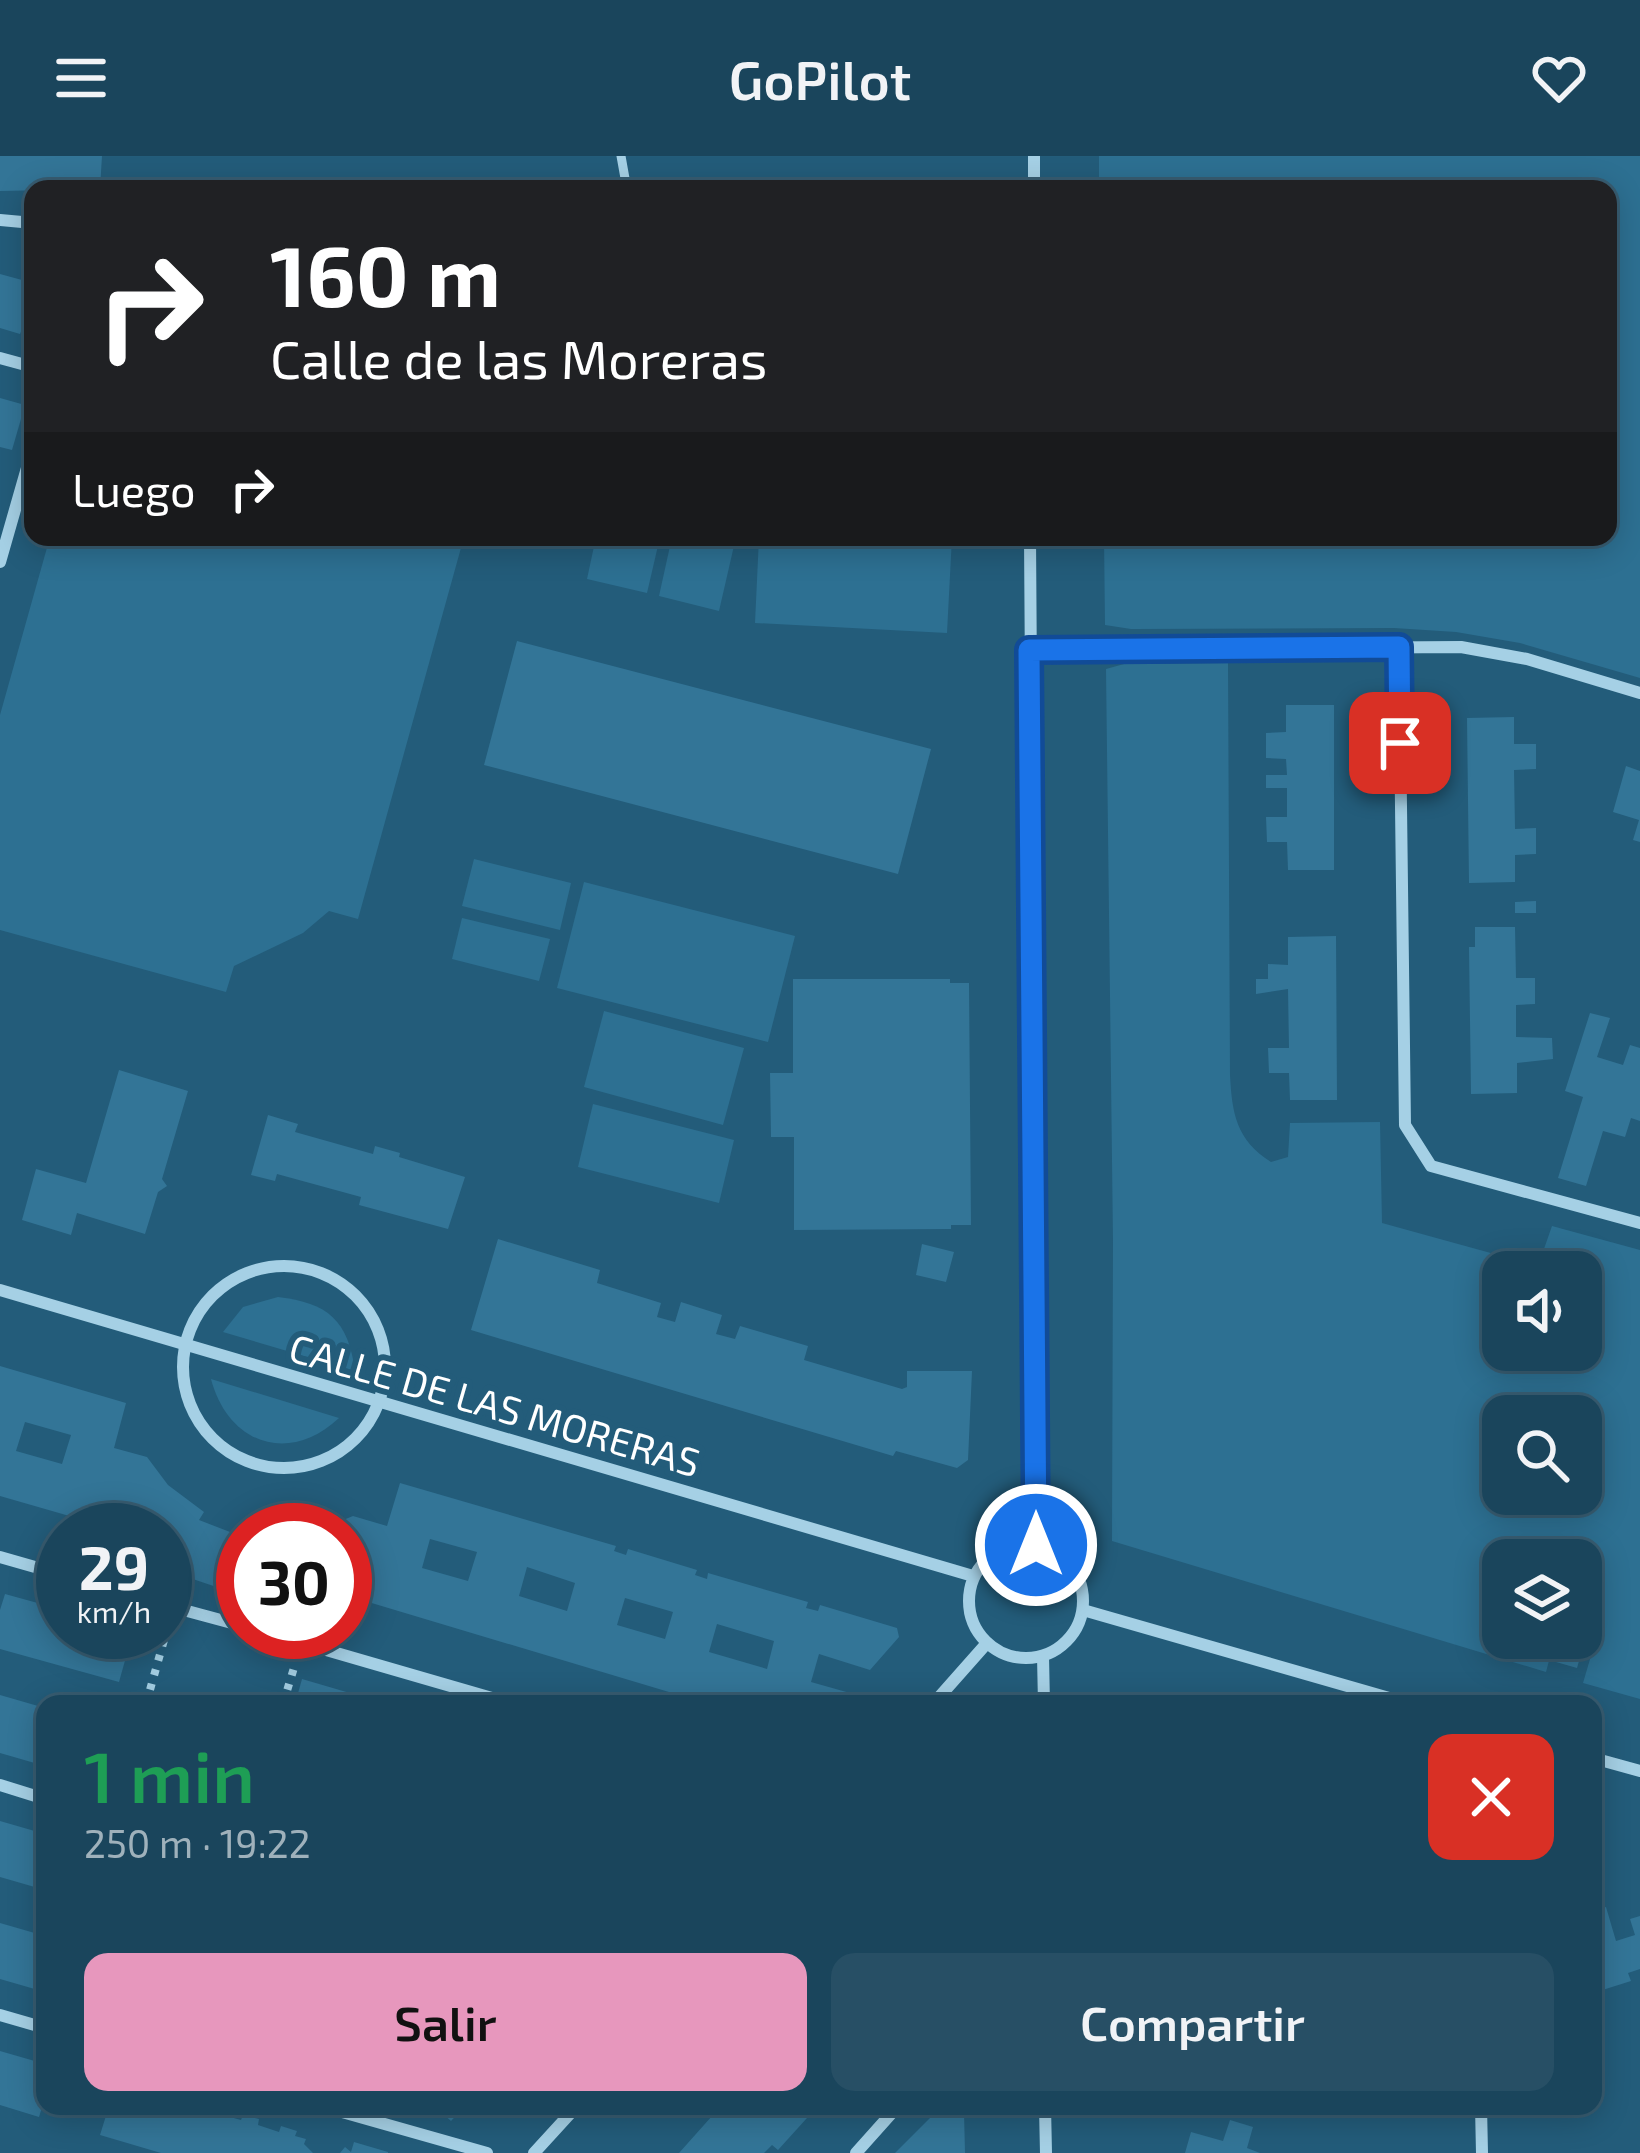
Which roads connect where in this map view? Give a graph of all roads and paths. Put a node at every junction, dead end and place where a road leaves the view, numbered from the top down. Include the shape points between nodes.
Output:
1 (24, 478) edge
2 (1030, 546) edge
3 (0, 562) edge
4 (1399, 647) junction
5 (1029, 650) junction
6 (1640, 693) edge
7 (1640, 1223) edge
8 (0, 1290) edge
9 (184, 1346) junction
10 (380, 1401) junction
11 (1036, 1545) junction
12 (0, 1557) edge
13 (36, 1567) edge
14 (973, 1576) junction
15 (1083, 1610) junction
16 (987, 1643) junction
17 (1042, 1656) junction
18 (157, 1659) edge
19 (296, 1659) edge
20 (359, 1659) edge
21 (148, 1695) edge
22 (286, 1695) edge
23 (482, 1695) edge
24 (941, 1695) edge
25 (1044, 1695) edge
26 (1379, 1695) edge
27 (1602, 1761) edge
28 (1640, 1772) edge
29 (0, 1786) edge
30 (36, 1796) edge
31 (0, 2015) edge
32 (36, 2025) edge
33 (353, 2115) edge
34 (569, 2115) edge
35 (890, 2115) edge
36 (1045, 2115) edge
37 (1481, 2115) edge
38 (487, 2153) edge
39 (534, 2153) edge
40 (856, 2153) edge
41 (1046, 2153) edge
42 (1482, 2153) edge

1 - 3 street
2 - 5 street
4 - 5 street
4 - 6 street via 1462,646
4 - 7 street via 1405,1125 1431,1166
5 - 11 street
8 - 9 street, CALLE DE LAS MORERAS
9 - 10 street, CALLE DE LAS MORERAS
9 - 10 street via 192,1411 240,1459 273,1468 323,1460 364,1430
9 - 10 street via 197,1314 247,1272 312,1269 342,1283 381,1335
10 - 14 street, CALLE DE LAS MORERAS
11 - 14 street via 1000,1550
11 - 15 street via 1067,1561
12 - 13 street
14 - 16 street via 969,1612
15 - 17 street via 1070,1638
15 - 26 street
16 - 17 street via 1023,1659
16 - 24 street
17 - 25 street
18 - 21 path
19 - 22 path
20 - 23 street
27 - 28 street
29 - 30 street
31 - 32 street
33 - 38 street
34 - 39 street
35 - 40 street
36 - 41 street
37 - 42 street

